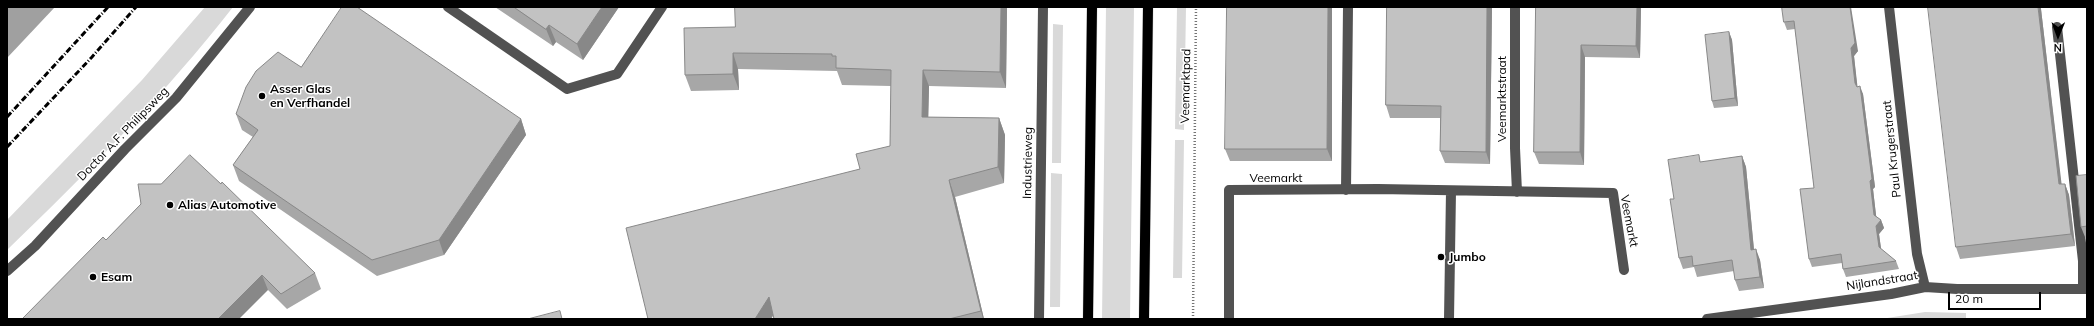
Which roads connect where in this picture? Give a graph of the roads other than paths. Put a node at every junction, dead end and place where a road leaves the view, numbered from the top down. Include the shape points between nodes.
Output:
1 (250, 7) edge
2 (448, 7) edge
3 (662, 7) edge
4 (1043, 7) edge
5 (1092, 7) edge
6 (1148, 7) edge
7 (1348, 7) edge
8 (1514, 7) edge
9 (1889, 7) edge
10 (2057, 27) dead end
11 (1346, 190) junction
12 (1451, 191) junction
13 (1517, 192) junction
14 (1624, 270) dead end
15 (7, 271) edge
16 (1925, 287) junction
17 (2085, 289) edge
18 (1039, 319) edge
19 (1088, 319) edge
20 (1144, 319) edge
21 (1229, 319) edge
22 (1449, 319) edge
23 (1707, 319) edge

1 - 15 street, Doctor A.F. Philipsweg via 176,98 35,246
2 - 3 street via 567,89 617,74
4 - 18 street, Industrieweg
5 - 19 main road
6 - 20 main road
7 - 11 street
8 - 13 street, Veemarktstraat via 1514,148
9 - 16 street, Paul Krugerstraat via 1917,254
10 - 17 street
11 - 12 street, Veemarkt
11 - 21 street, Veemarkt via 1229,190
12 - 13 street, Veemarkt
12 - 22 street
13 - 14 street, Veemarkt via 1613,192
16 - 17 street, Nijlandstraat
16 - 23 street, Nijlandstraat

